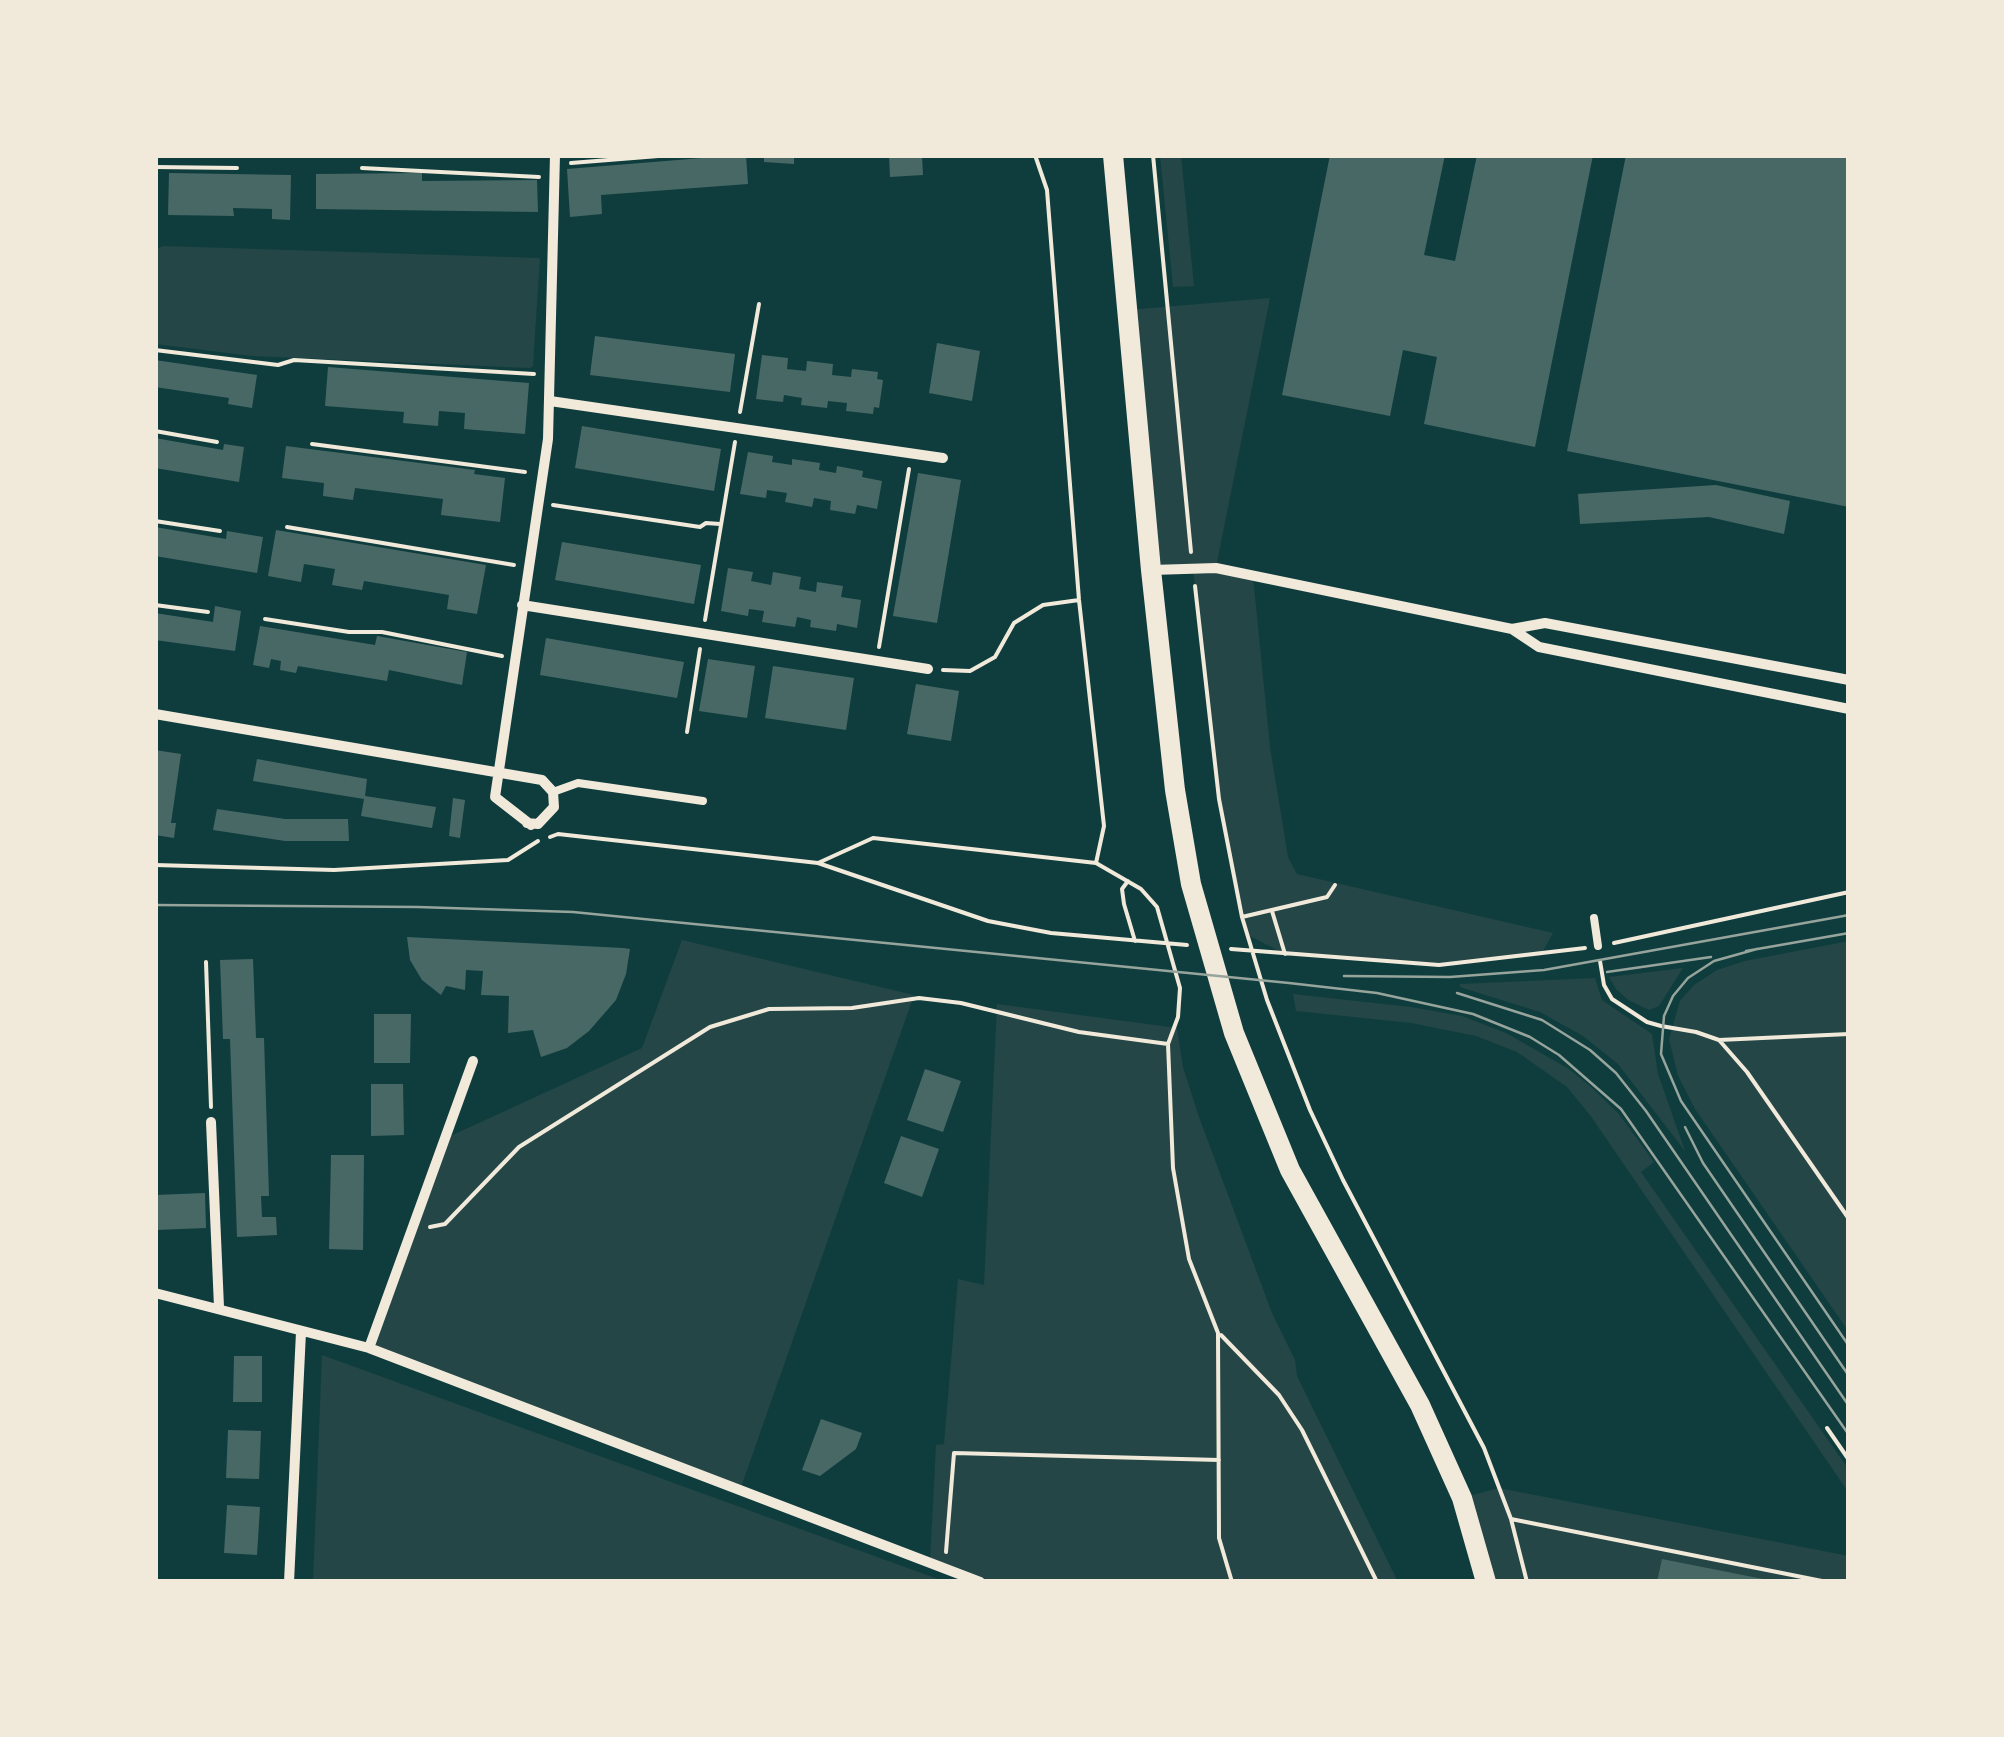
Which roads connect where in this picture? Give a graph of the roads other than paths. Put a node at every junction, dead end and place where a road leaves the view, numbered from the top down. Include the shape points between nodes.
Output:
1 (1113, 155) edge
2 (555, 159) edge
3 (550, 401) junction
4 (943, 458) dead end
5 (1151, 570) junction
6 (522, 605) junction
7 (1512, 628) junction
8 (928, 669) road end
9 (1849, 680) edge
10 (1849, 709) edge
11 (155, 714) edge
12 (498, 774) junction
13 (553, 792) junction
14 (703, 801) dead end
15 (1594, 918) dead end
16 (1598, 946) road end
17 (473, 1061) dead end
18 (212, 1122) road end
19 (155, 1293) edge
20 (219, 1308) junction
21 (301, 1332) junction
22 (368, 1348) junction
23 (289, 1582) edge
24 (980, 1582) edge
25 (1486, 1582) edge

1 - 5 main road
2 - 3 street
3 - 4 street
3 - 6 street
5 - 7 street via 1216,568
5 - 25 main road via 1191,884 1234,1033 1290,1170 1420,1405 1462,1498
6 - 8 street
6 - 12 street
7 - 9 street via 1545,623
7 - 10 street via 1540,647
11 - 12 street
12 - 13 street via 542,780
12 - 13 street via 495,798 525,822 547,817
13 - 14 lane via 578,783
15 - 16 lane
17 - 22 street
18 - 20 street
19 - 20 street
20 - 21 street
21 - 22 street
21 - 23 street
22 - 24 street

